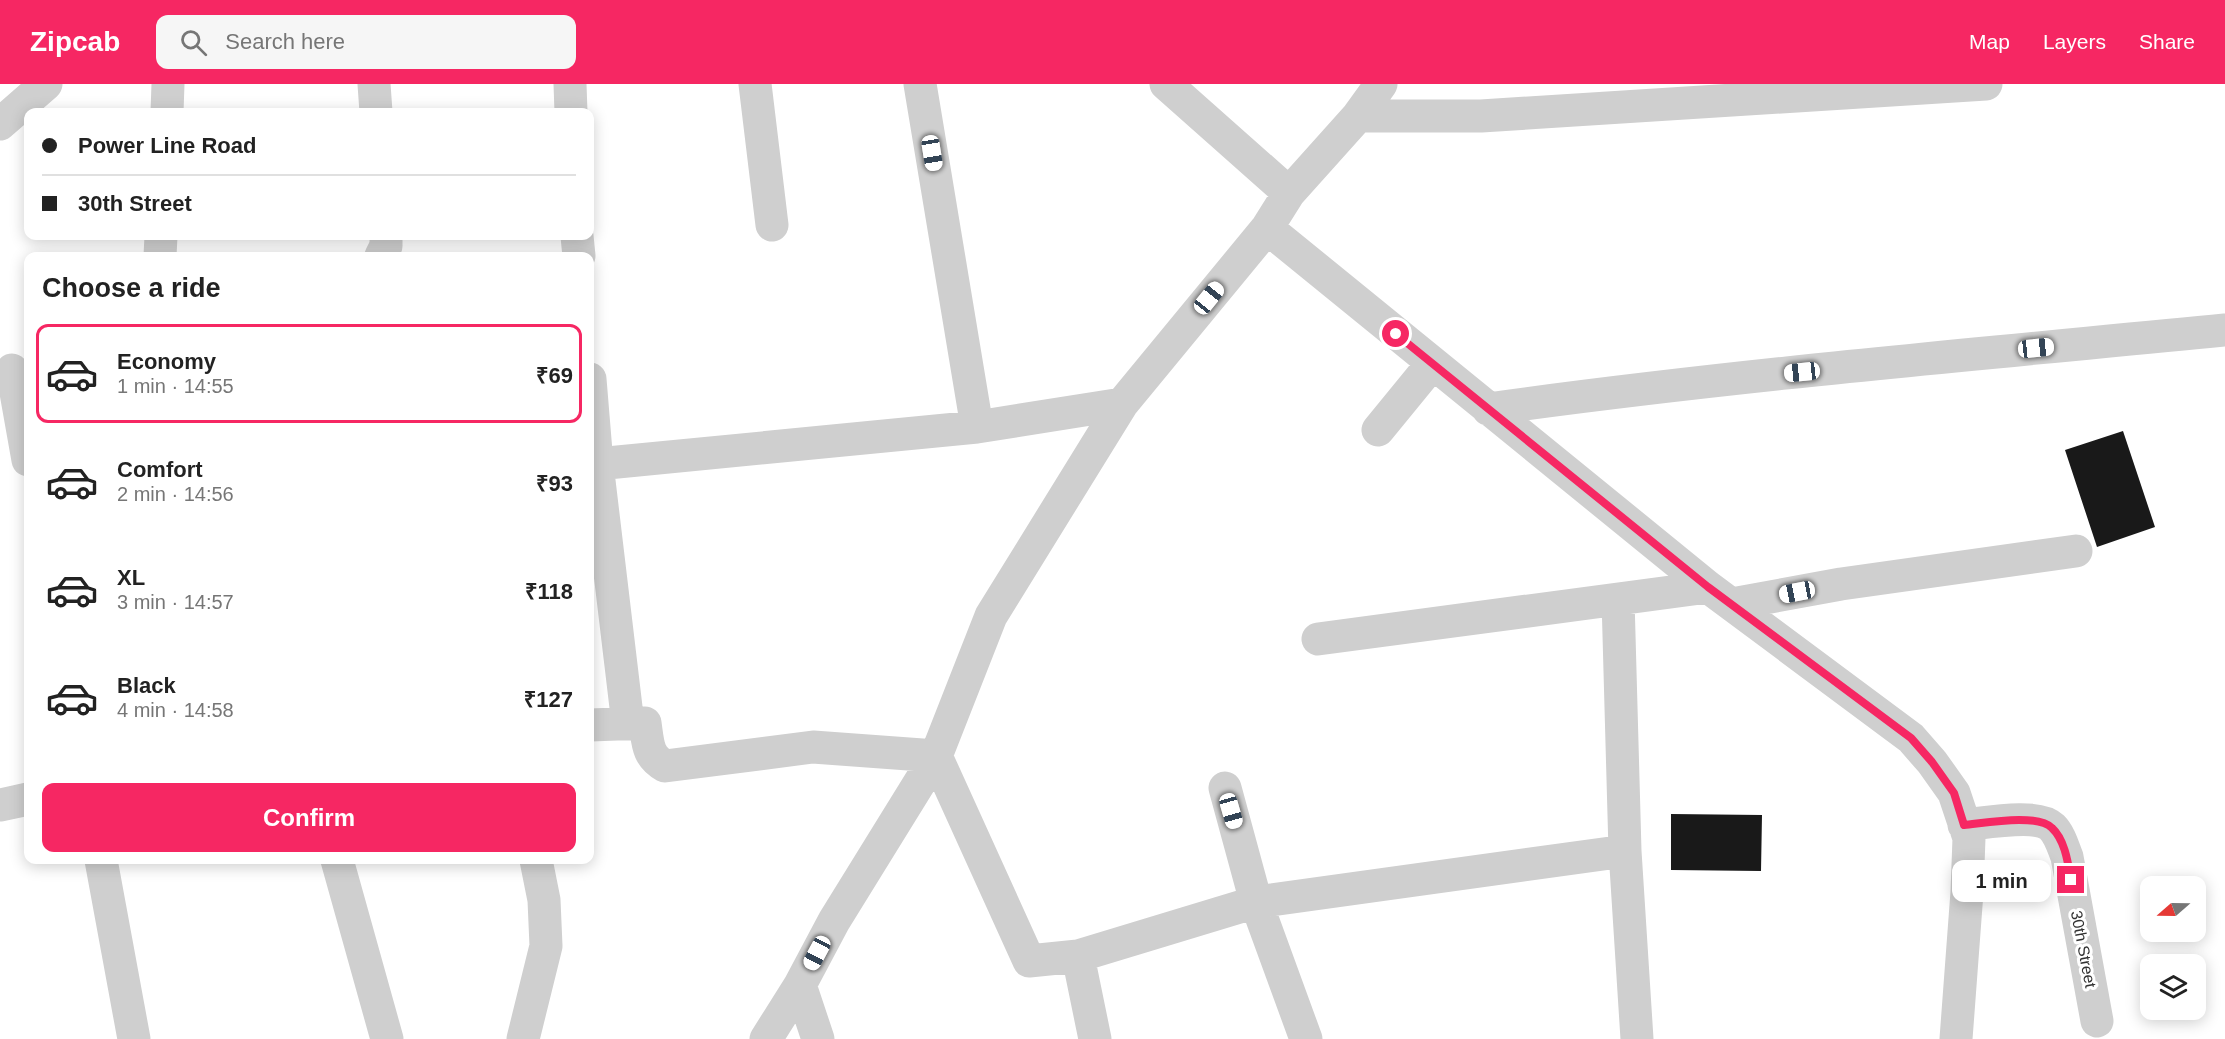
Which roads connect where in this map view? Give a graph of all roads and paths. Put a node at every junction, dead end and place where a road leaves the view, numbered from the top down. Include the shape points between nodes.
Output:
1 (46, 84) edge
2 (168, 84) edge
3 (374, 84) edge
4 (570, 84) edge
5 (755, 84) edge
6 (920, 84) edge
7 (1381, 84) edge
8 (1986, 84) edge
9 (1167, 85) edge
10 (1942, 86) edge
11 (167, 108) edge
12 (376, 108) edge
13 (571, 108) edge
14 (1358, 116) junction
15 (0, 124) edge
16 (1289, 193) junction
17 (771, 225) dead end
18 (1267, 228) junction
19 (2225, 330) edge
20 (1432, 364) junction
21 (14, 369) edge
22 (1122, 404) junction
23 (1488, 409) junction
24 (977, 427) junction
25 (594, 428) edge
26 (1378, 430) dead end
27 (24, 434) edge
28 (597, 465) junction
29 (2076, 551) dead end
30 (1720, 596) junction
31 (1618, 599) junction
32 (1318, 639) dead end
33 (628, 724) junction
34 (594, 725) edge
35 (936, 756) junction
36 (1225, 788) dead end
37 (24, 800) edge
38 (0, 805) edge
39 (1964, 825) junction
40 (1625, 851) junction
41 (102, 864) edge
42 (338, 864) edge
43 (537, 864) edge
44 (1256, 902) junction
45 (1078, 956) junction
46 (800, 985) junction
47 (2097, 1020) dead end
48 (134, 1039) edge
49 (387, 1039) edge
50 (523, 1039) edge
51 (766, 1039) edge
52 (818, 1039) edge
53 (1095, 1039) edge
54 (1306, 1039) edge
55 (1637, 1039) edge
56 (1956, 1039) edge

1 - 15 street
2 - 11 street
3 - 12 street
4 - 13 street
5 - 17 street
6 - 24 street
7 - 14 street
8 - 10 street
9 - 16 street
10 - 14 street via 1481,116
14 - 16 street
16 - 18 street
18 - 20 street
18 - 22 street
19 - 23 street via 1847,367
20 - 23 street
20 - 26 street
21 - 27 street
22 - 24 street
22 - 35 street via 991,616
23 - 30 street
24 - 28 street
25 - 28 street
28 - 33 street
29 - 30 street via 1841,584
30 - 31 street
30 - 39 street via 1911,738 1954,793
31 - 32 street
31 - 40 street
33 - 34 street
33 - 35 street via 645,723 649,750 665,766 813,747
35 - 45 street via 1029,961
35 - 46 street via 834,921
36 - 44 street
37 - 38 street
39 - 47 street, 30th Street via 2028,819 2050,825 2057,833 2067,857
39 - 56 street via 1969,838 1967,892
40 - 44 street
40 - 55 street
41 - 48 street
42 - 49 street
43 - 50 street via 544,900 546,946
44 - 45 street
44 - 54 street
45 - 53 street
46 - 51 street
46 - 52 street

